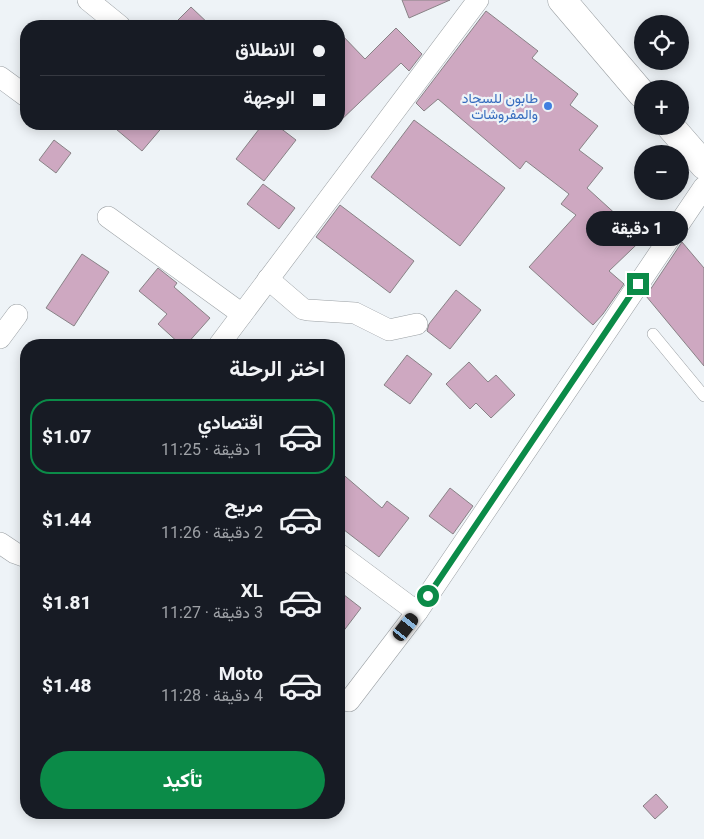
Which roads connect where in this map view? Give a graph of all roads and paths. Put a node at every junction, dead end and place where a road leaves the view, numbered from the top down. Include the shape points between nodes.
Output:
1 (88, 0) edge
2 (478, 0) edge
3 (562, 0) edge
4 (113, 20) edge
5 (0, 78) edge
6 (634, 85) edge
7 (20, 92) edge
8 (678, 135) edge
9 (704, 165) edge
10 (704, 187) edge
11 (108, 217) dead end
12 (268, 279) junction
13 (242, 314) junction
14 (17, 315) dead end
15 (417, 324) dead end
16 (653, 334) dead end
17 (0, 338) edge
18 (223, 339) edge
19 (704, 396) edge
20 (0, 543) edge
21 (20, 555) edge
22 (345, 558) edge
23 (417, 612) junction
24 (349, 701) dead end

1 - 4 street
2 - 12 street
3 - 6 main road
5 - 7 street
8 - 9 main road
10 - 23 street
11 - 13 street
12 - 13 street
12 - 15 street via 303,309 355,313 389,330
13 - 18 street
14 - 17 street
16 - 19 lane
20 - 21 street
22 - 23 street
23 - 24 street

